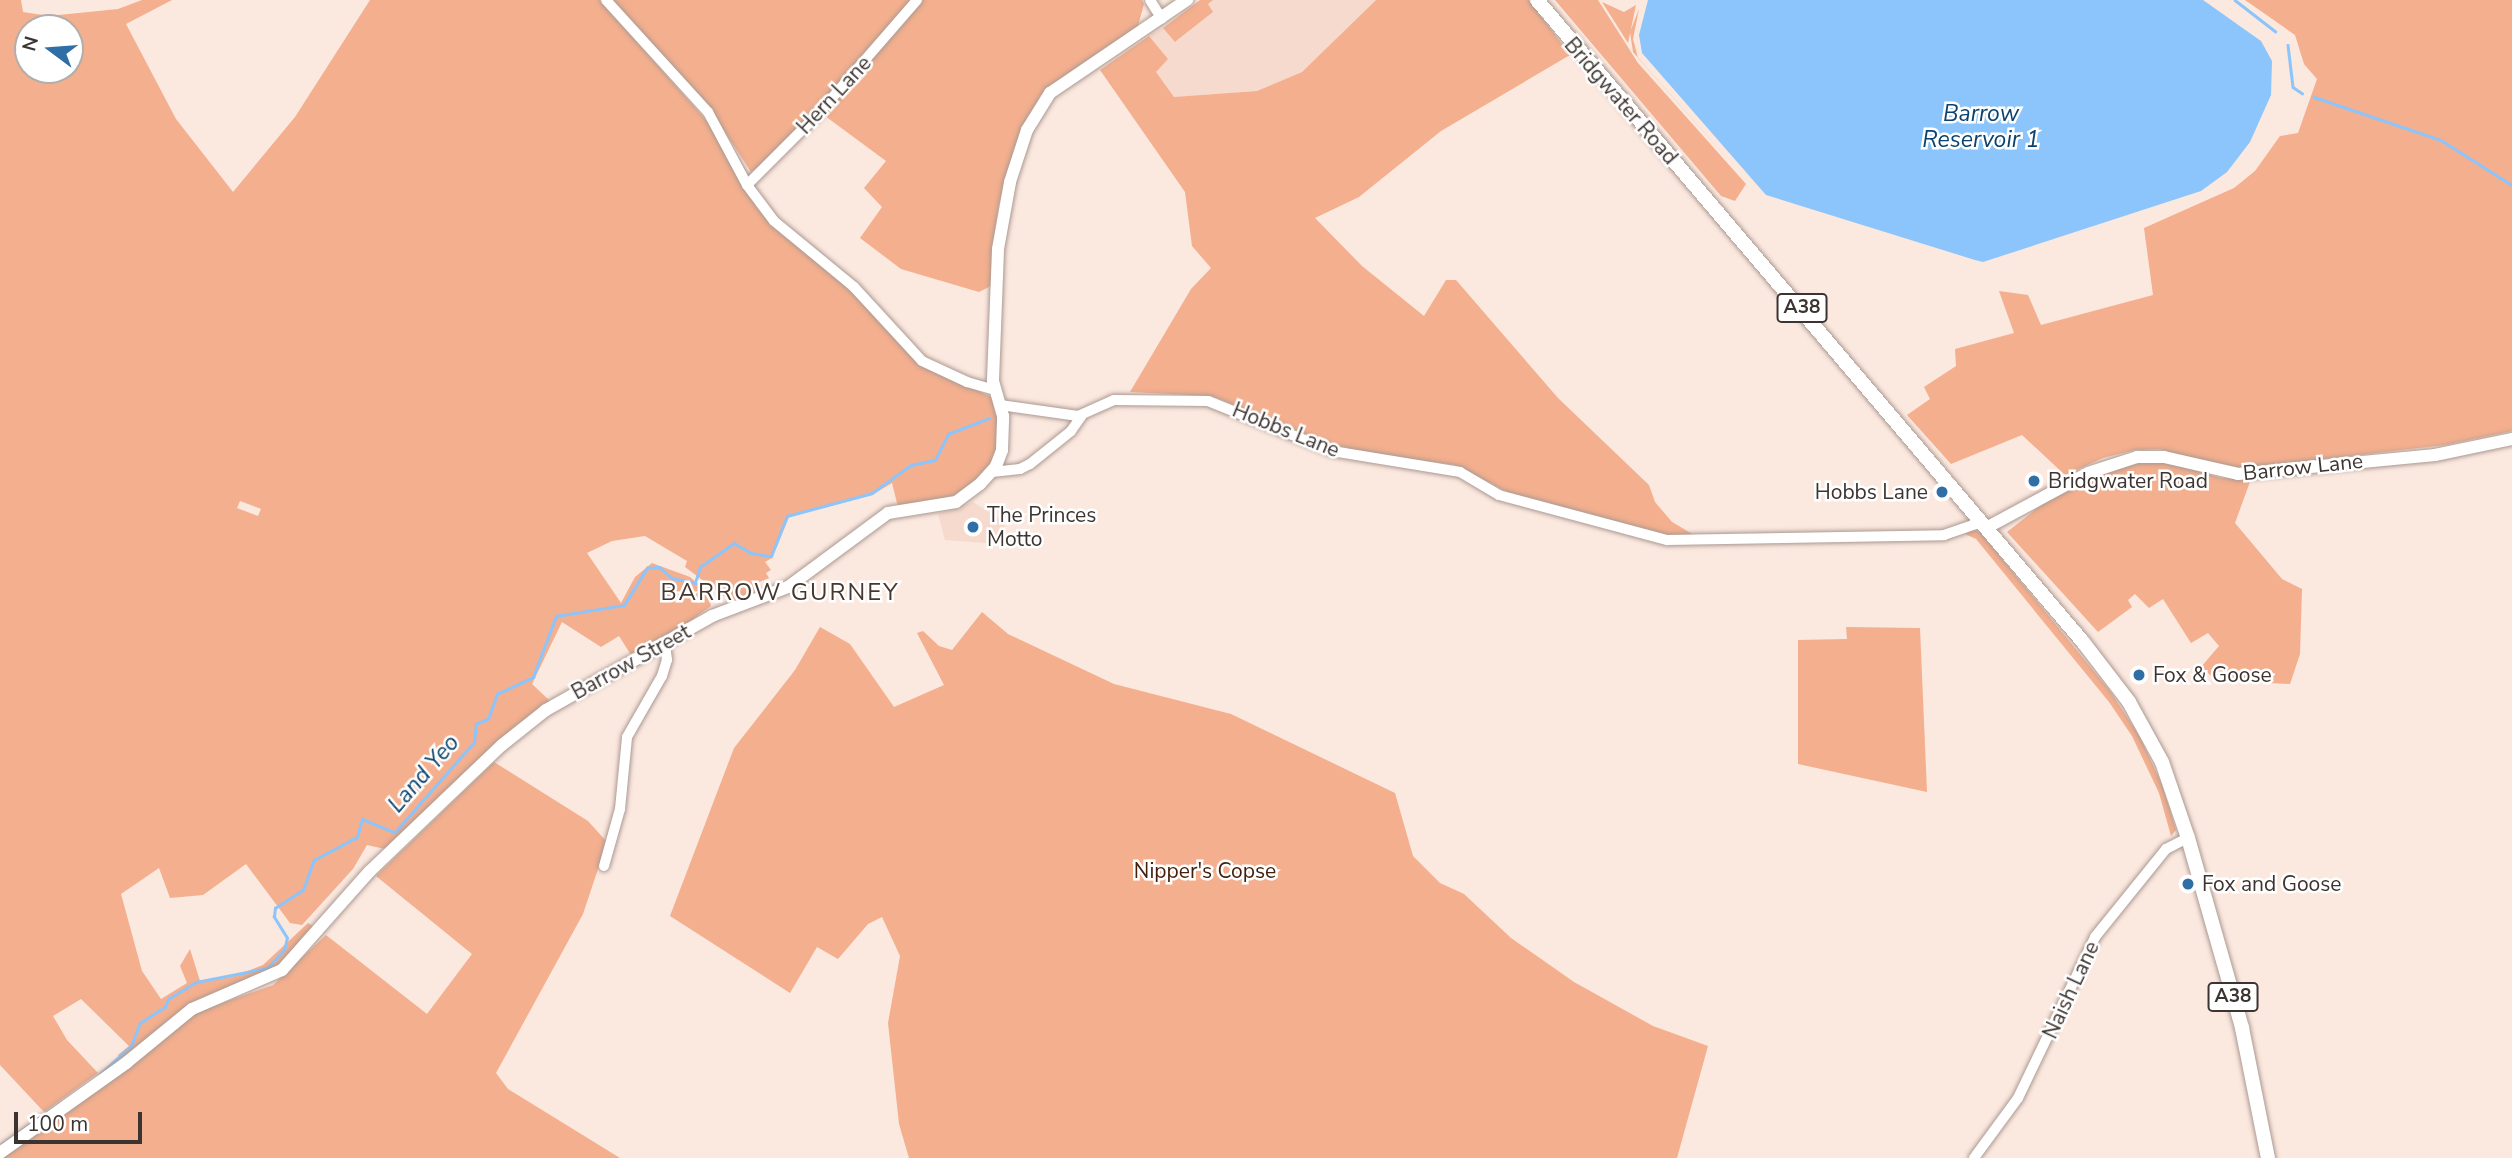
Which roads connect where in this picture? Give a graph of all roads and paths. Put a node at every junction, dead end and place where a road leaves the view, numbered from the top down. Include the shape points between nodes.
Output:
1 (606, 0) edge
2 (916, 0) edge
3 (1150, 0) edge
4 (1187, 0) edge
5 (1537, 0) edge
6 (1162, 19) junction
7 (747, 185) junction
8 (995, 390) junction
9 (1000, 405) junction
10 (1082, 415) junction
11 (2512, 439) edge
12 (992, 472) junction
13 (1984, 525) junction
14 (665, 644) junction
15 (2188, 838) junction
16 (604, 866) dead end
17 (0, 1153) edge
18 (1974, 1158) edge
19 (2268, 1158) edge

1 - 7 street via 708,112
2 - 7 street, Hern Lane via 818,114
3 - 6 street
4 - 6 main road
5 - 13 highway, Bridgwater Road / A38
6 - 8 main road via 1050,93 1027,130 1010,182 998,249
7 - 8 street via 774,221 854,287 922,361 967,383
8 - 9 main road
9 - 10 street
9 - 12 main road via 1002,450
10 - 12 street via 1071,431 1020,470
10 - 13 street, Hobbs Lane via 1114,400 1208,401 1332,451 1460,472 1499,495 1667,540 1944,535
11 - 13 main road, Barrow Lane via 2435,455 2238,474 2164,457 2137,457 2088,473
12 - 14 main road, Barrow Street via 956,502 888,513 788,587 712,616
13 - 15 highway, Bridgwater Road / A38 via 2129,702 2162,762
14 - 16 street via 662,676 627,737 620,809
14 - 17 main road, Barrow Street via 579,689 502,745 370,871 282,970 192,1009 126,1063
15 - 18 street, Naish Lane via 2166,849 2095,937 2018,1098
15 - 19 highway, Bridgwater Road / A38 via 2242,1028

